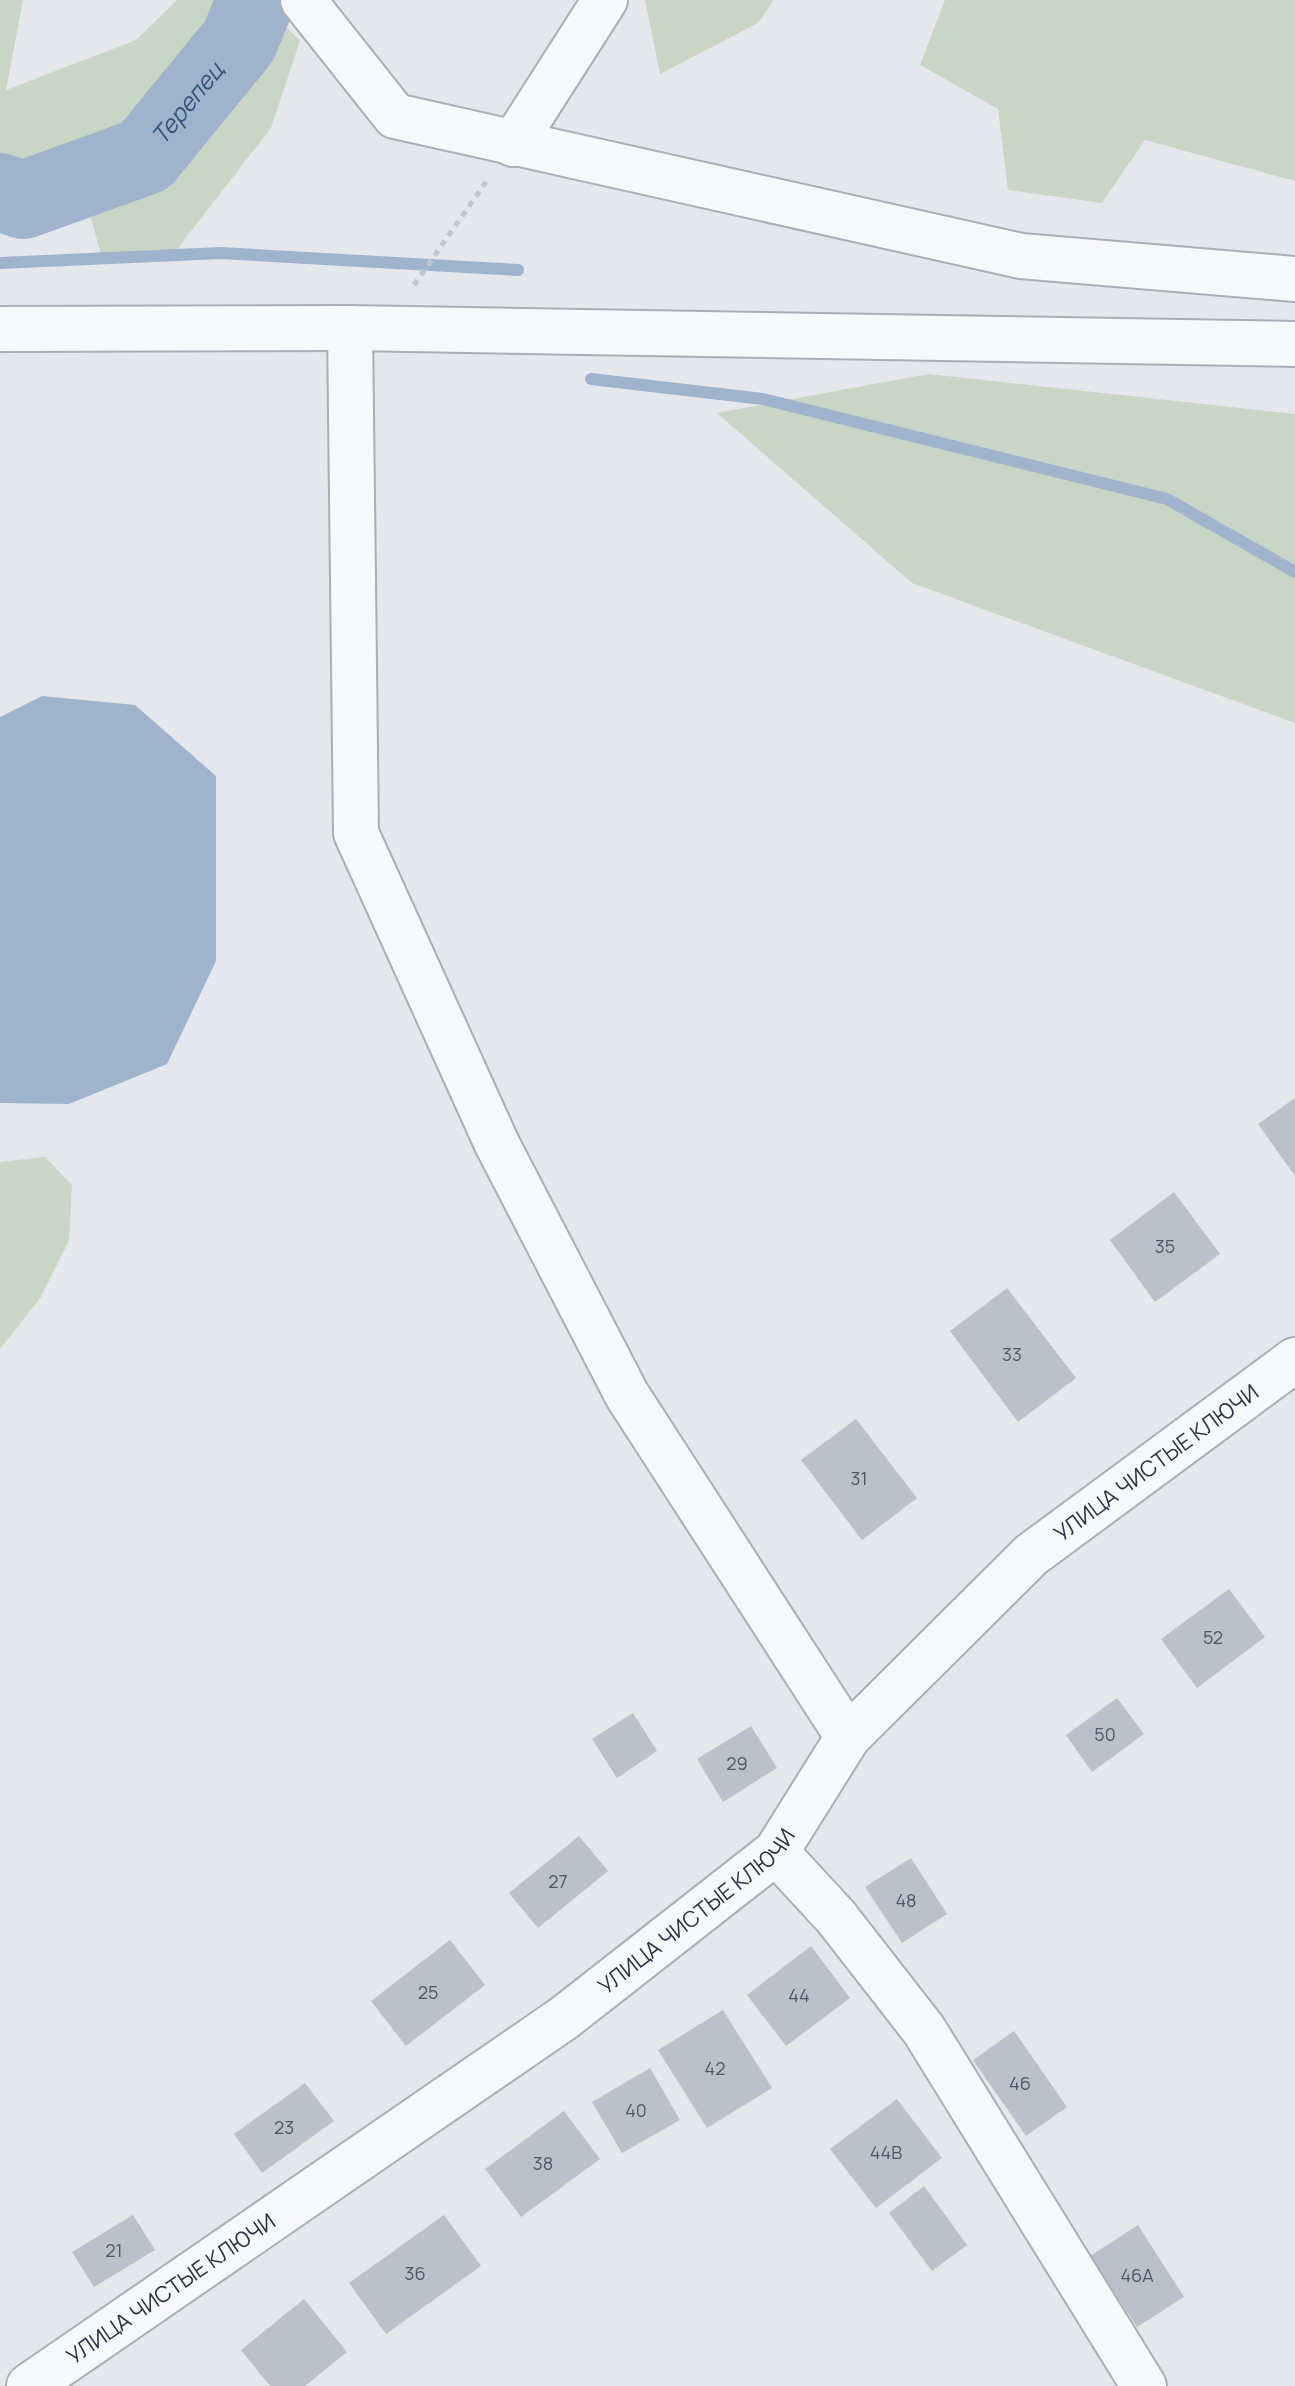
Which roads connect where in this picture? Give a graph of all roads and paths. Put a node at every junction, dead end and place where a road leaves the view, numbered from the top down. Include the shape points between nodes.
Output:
1 (605, 0) edge
2 (304, 3) edge
3 (513, 144) junction
4 (1295, 279) edge
5 (370, 328) junction
6 (0, 329) edge
7 (1295, 344) edge
8 (1295, 1360) edge
9 (848, 1737) junction
10 (776, 1852) junction
11 (29, 2386) edge
12 (1144, 2386) edge

1 - 3 street
2 - 3 street via 395,116
3 - 4 street via 1021,256
3 - 5 path via 417,279
5 - 6 street
5 - 7 street
5 - 9 street via 356,833 497,1144 627,1395
8 - 9 street, УЛИЦА ЧИСТЫЕ КЛЮЧИ via 1031,1555
9 - 10 street, УЛИЦА ЧИСТЫЕ КЛЮЧИ
10 - 11 street, УЛИЦА ЧИСТЫЕ КЛЮЧИ via 564,2018
10 - 12 street via 836,1917 924,2030

